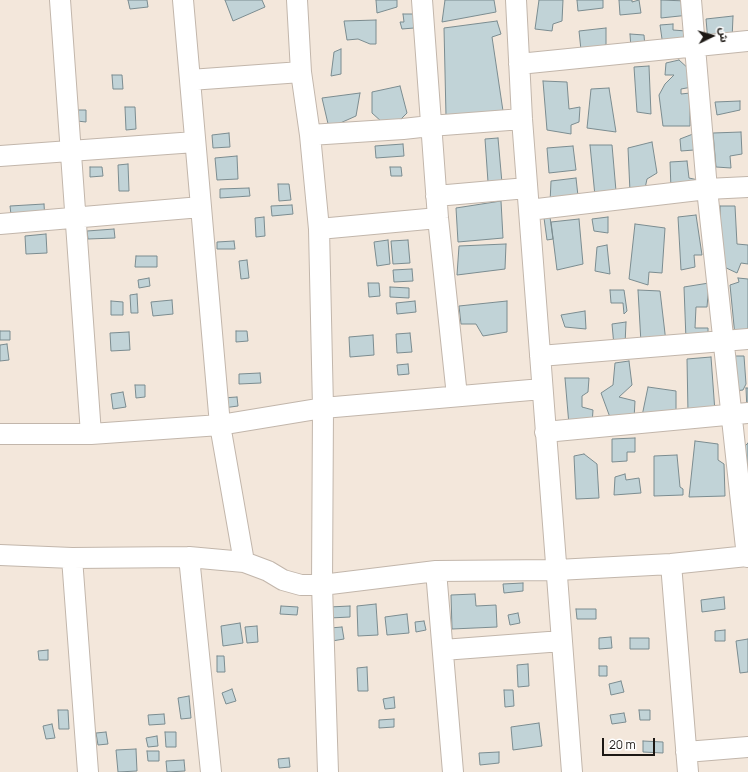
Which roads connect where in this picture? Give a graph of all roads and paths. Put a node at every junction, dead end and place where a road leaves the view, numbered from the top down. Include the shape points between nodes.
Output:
1 (60, 0) edge
2 (183, 0) edge
3 (297, 0) edge
4 (422, 0) edge
5 (516, 0) edge
6 (691, 0) edge
7 (748, 41) edge
8 (695, 46) junction
9 (519, 64) junction
10 (301, 72) junction
11 (190, 80) junction
12 (522, 119) junction
13 (430, 126) junction
14 (310, 135) junction
15 (195, 142) junction
16 (71, 151) junction
17 (0, 156) edge
18 (748, 187) edge
19 (527, 188) junction
20 (707, 189) junction
21 (436, 196) junction
22 (201, 207) junction
23 (529, 210) junction
24 (76, 218) junction
25 (438, 218) junction
26 (0, 224) edge
27 (319, 229) junction
28 (748, 339) edge
29 (724, 342) junction
30 (540, 356) junction
31 (542, 389) junction
32 (457, 396) junction
33 (323, 408) junction
34 (740, 414) edge
35 (220, 425) junction
36 (546, 432) junction
37 (0, 434) edge
38 (90, 434) junction
39 (0, 555) edge
40 (190, 557) junction
41 (747, 557) edge
42 (72, 558) junction
43 (244, 562) junction
44 (671, 564) junction
45 (557, 570) junction
46 (436, 571) junction
47 (322, 585) junction
48 (562, 641) junction
49 (443, 650) junction
50 (748, 747) edge
51 (686, 752) junction
52 (88, 772) edge
53 (212, 772) edge
54 (328, 772) edge
55 (452, 772) edge
56 (572, 772) edge
57 (688, 772) edge

1 - 16 street
2 - 11 street
3 - 10 street
4 - 13 street
5 - 9 street
6 - 8 street
7 - 8 street
8 - 9 street
8 - 20 street
9 - 12 street
10 - 11 street
10 - 14 street
11 - 15 street
12 - 13 street
12 - 19 street
13 - 14 street
13 - 21 street
14 - 27 street
15 - 16 street
15 - 22 street
16 - 17 street
16 - 24 street
18 - 20 street
19 - 21 street
19 - 23 street
20 - 23 street
20 - 29 street
21 - 25 street
22 - 24 street
22 - 35 street
23 - 30 street
24 - 26 street
24 - 38 street
25 - 27 street
25 - 32 street
27 - 33 street
28 - 29 street
29 - 30 street
29 - 34 street
30 - 31 street
31 - 32 street
31 - 36 street
32 - 33 street
33 - 35 street
33 - 47 street
34 - 36 street
34 - 41 street
35 - 38 street
35 - 43 street
36 - 45 street
37 - 38 street
39 - 42 street
40 - 42 street
40 - 43 street
40 - 53 street
41 - 44 street
42 - 52 street
43 - 47 street via 283,580 301,585
44 - 45 street
44 - 51 street
45 - 46 street
45 - 48 street
46 - 47 street
46 - 49 street
47 - 54 street
48 - 49 street
48 - 56 street
49 - 55 street
50 - 51 street
51 - 57 street

